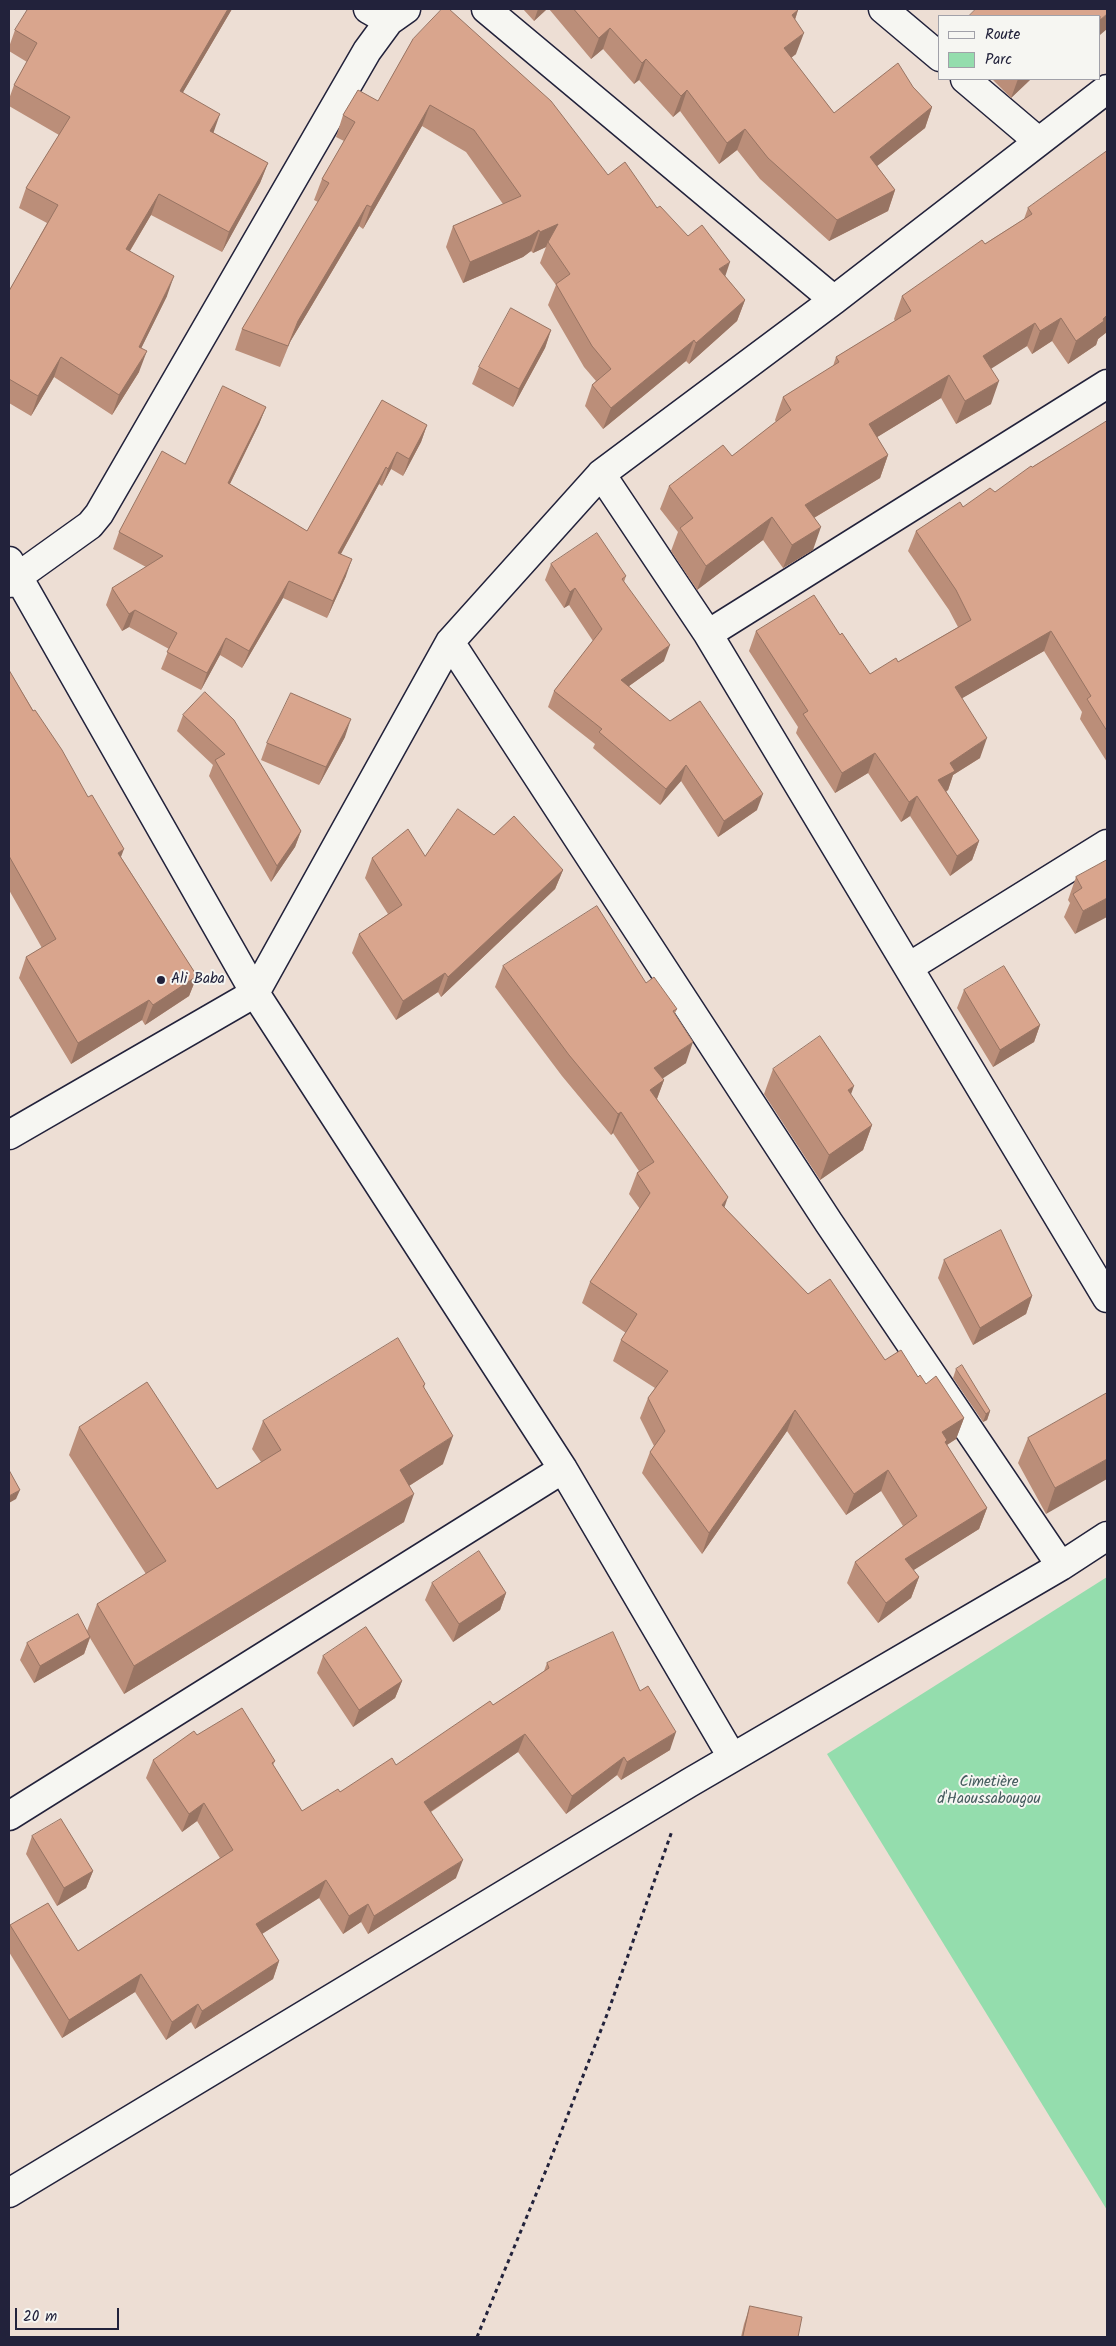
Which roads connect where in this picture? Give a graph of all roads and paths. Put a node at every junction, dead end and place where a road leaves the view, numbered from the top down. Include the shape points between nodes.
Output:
1 (486, 9) edge
2 (883, 9) edge
3 (387, 13) edge
4 (938, 55) edge
5 (966, 80) edge
6 (1107, 89) edge
7 (1038, 141) junction
8 (834, 300) junction
9 (1107, 384) edge
10 (600, 474) junction
11 (12, 574) edge
12 (708, 634) junction
13 (450, 642) junction
14 (1107, 844) edge
15 (909, 967) junction
16 (255, 992) junction
17 (9, 1135) edge
18 (1105, 1289) edge
19 (563, 1469) junction
20 (1107, 1536) edge
21 (1061, 1566) junction
22 (732, 1757) junction
23 (9, 1816) edge
24 (673, 1829) dead end
25 (9, 2193) edge
26 (477, 2337) edge

1 - 8 street
2 - 4 street
3 - 11 street via 99,514 90,526
5 - 7 street
6 - 7 street
7 - 8 street
8 - 10 street
9 - 12 street
10 - 12 street
10 - 13 street
11 - 16 street
12 - 15 street
13 - 16 street
13 - 21 street via 823,1215
14 - 15 street
15 - 18 street
16 - 17 street
16 - 19 street
19 - 22 street
19 - 23 street
20 - 21 street
21 - 22 street
22 - 25 street
24 - 26 path via 608,2012

